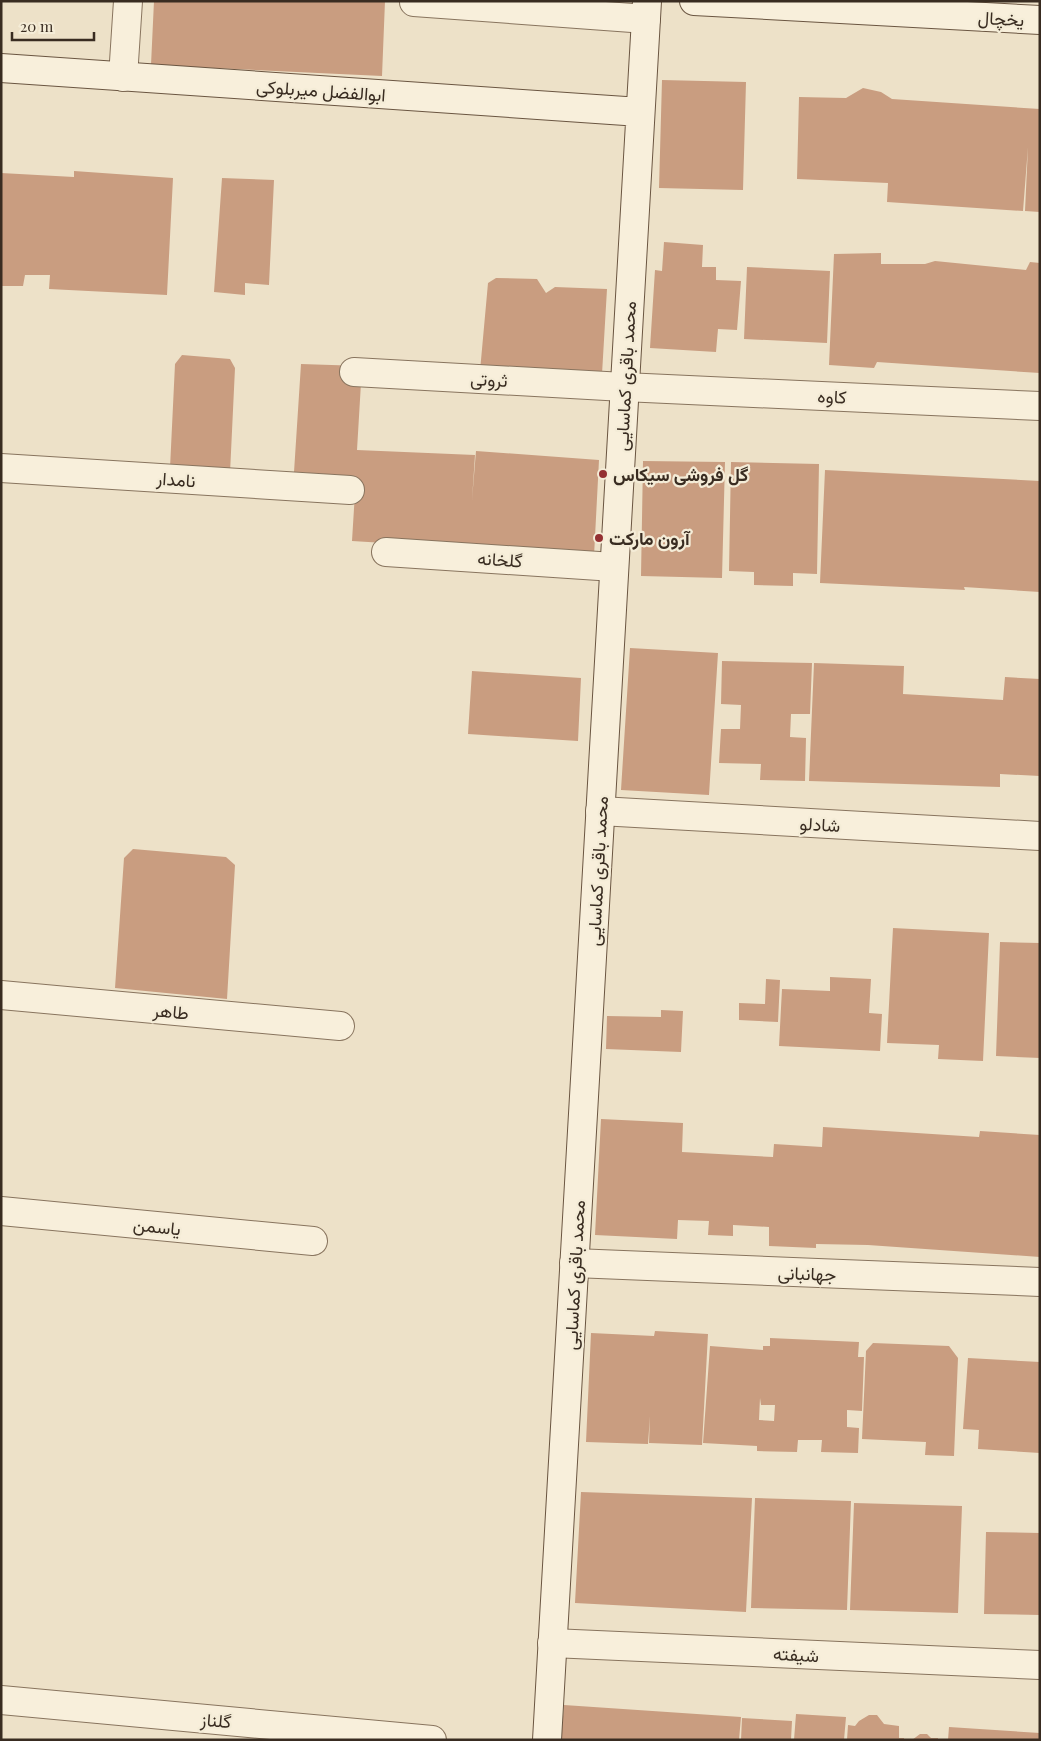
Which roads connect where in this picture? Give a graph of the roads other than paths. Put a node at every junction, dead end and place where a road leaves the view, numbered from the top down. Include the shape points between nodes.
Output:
1 (128, 1) edge
2 (694, 1) edge
3 (414, 2) edge
4 (646, 10) edge
5 (1040, 20) edge
6 (1, 68) edge
7 (123, 77) junction
8 (640, 112) junction
9 (354, 372) dead end
10 (624, 387) junction
11 (1040, 406) edge
12 (1, 468) edge
13 (350, 490) dead end
14 (386, 552) dead end
15 (614, 567) junction
16 (600, 811) junction
17 (1040, 836) edge
18 (1, 995) edge
19 (340, 1026) dead end
20 (1, 1211) edge
21 (313, 1241) dead end
22 (574, 1263) junction
23 (1040, 1282) edge
24 (552, 1643) junction
25 (1040, 1665) edge
26 (1, 1700) edge
27 (432, 1740) edge
28 (547, 1740) edge

1 - 7 street
2 - 5 street, یخچال
3 - 4 street
4 - 8 street, محمد باقری کماسایی
6 - 7 street, ابوالفضل میربلوکی
7 - 8 street, ابوالفضل میربلوکی
8 - 10 street, محمد باقری کماسایی
9 - 10 street, ثروتی
10 - 11 street, کاوه
10 - 15 street, محمد باقری کماسایی
12 - 13 street, نامدار
14 - 15 street, گلخانه
15 - 16 street, محمد باقری کماسایی
16 - 17 street, شادلو
16 - 22 street, محمد باقری کماسایی
18 - 19 street, طاهر
20 - 21 street, یاسمن
22 - 23 street, جهانبانی
22 - 24 street, محمد باقری کماسایی
24 - 25 street, شیفته
24 - 28 street, محمد باقری کماسایی
26 - 27 street, گلناز

